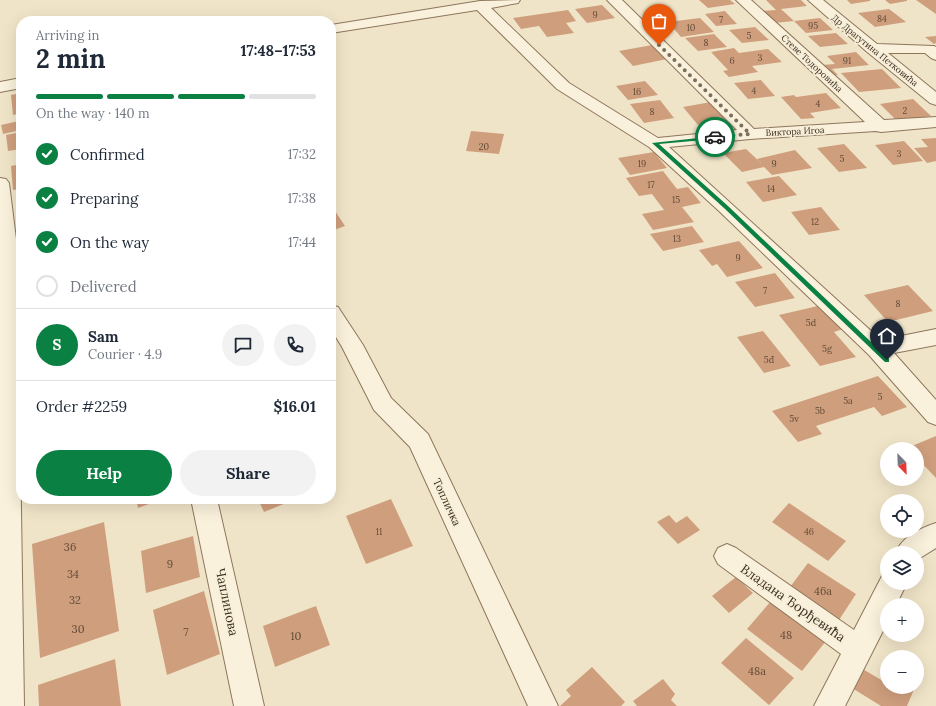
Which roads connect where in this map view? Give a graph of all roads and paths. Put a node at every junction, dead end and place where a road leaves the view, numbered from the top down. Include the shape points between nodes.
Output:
1 (513, 0) edge
2 (614, 0) edge
3 (743, 0) edge
4 (815, 0) edge
5 (480, 5) junction
6 (336, 28) edge
7 (871, 48) junction
8 (936, 55) edge
9 (16, 84) edge
10 (0, 87) edge
11 (936, 100) edge
12 (936, 122) edge
13 (881, 127) junction
14 (750, 134) junction
15 (654, 143) junction
16 (0, 183) edge
17 (14, 245) edge
18 (336, 320) edge
19 (936, 337) edge
20 (877, 349) junction
21 (936, 416) edge
22 (205, 504) edge
23 (4, 505) edge
24 (936, 534) edge
25 (916, 546) edge
26 (727, 556) dead end
27 (889, 590) edge
28 (858, 650) junction
29 (9, 706) edge
30 (249, 706) edge
31 (543, 706) edge
32 (829, 706) edge

1 - 5 street
2 - 14 street
3 - 13 street, Стеве Тодоровића
4 - 7 street, Др Драгутина Петковића
5 - 6 street
5 - 15 street via 563,86
7 - 8 street via 929,49
7 - 11 street, Др Драгутина Петковића
9 - 10 street
12 - 13 street, Виктора Игоа
13 - 14 street, Виктора Игоа
14 - 15 street, Виктора Игоа
15 - 20 street
16 - 17 street
17 - 23 street
18 - 31 street, Топличка via 382,404 418,441
19 - 20 street
20 - 21 street
22 - 30 street, Чаплинова
23 - 29 street
24 - 25 street
26 - 28 street, Владана Ђорђевића
27 - 28 street
28 - 32 street

